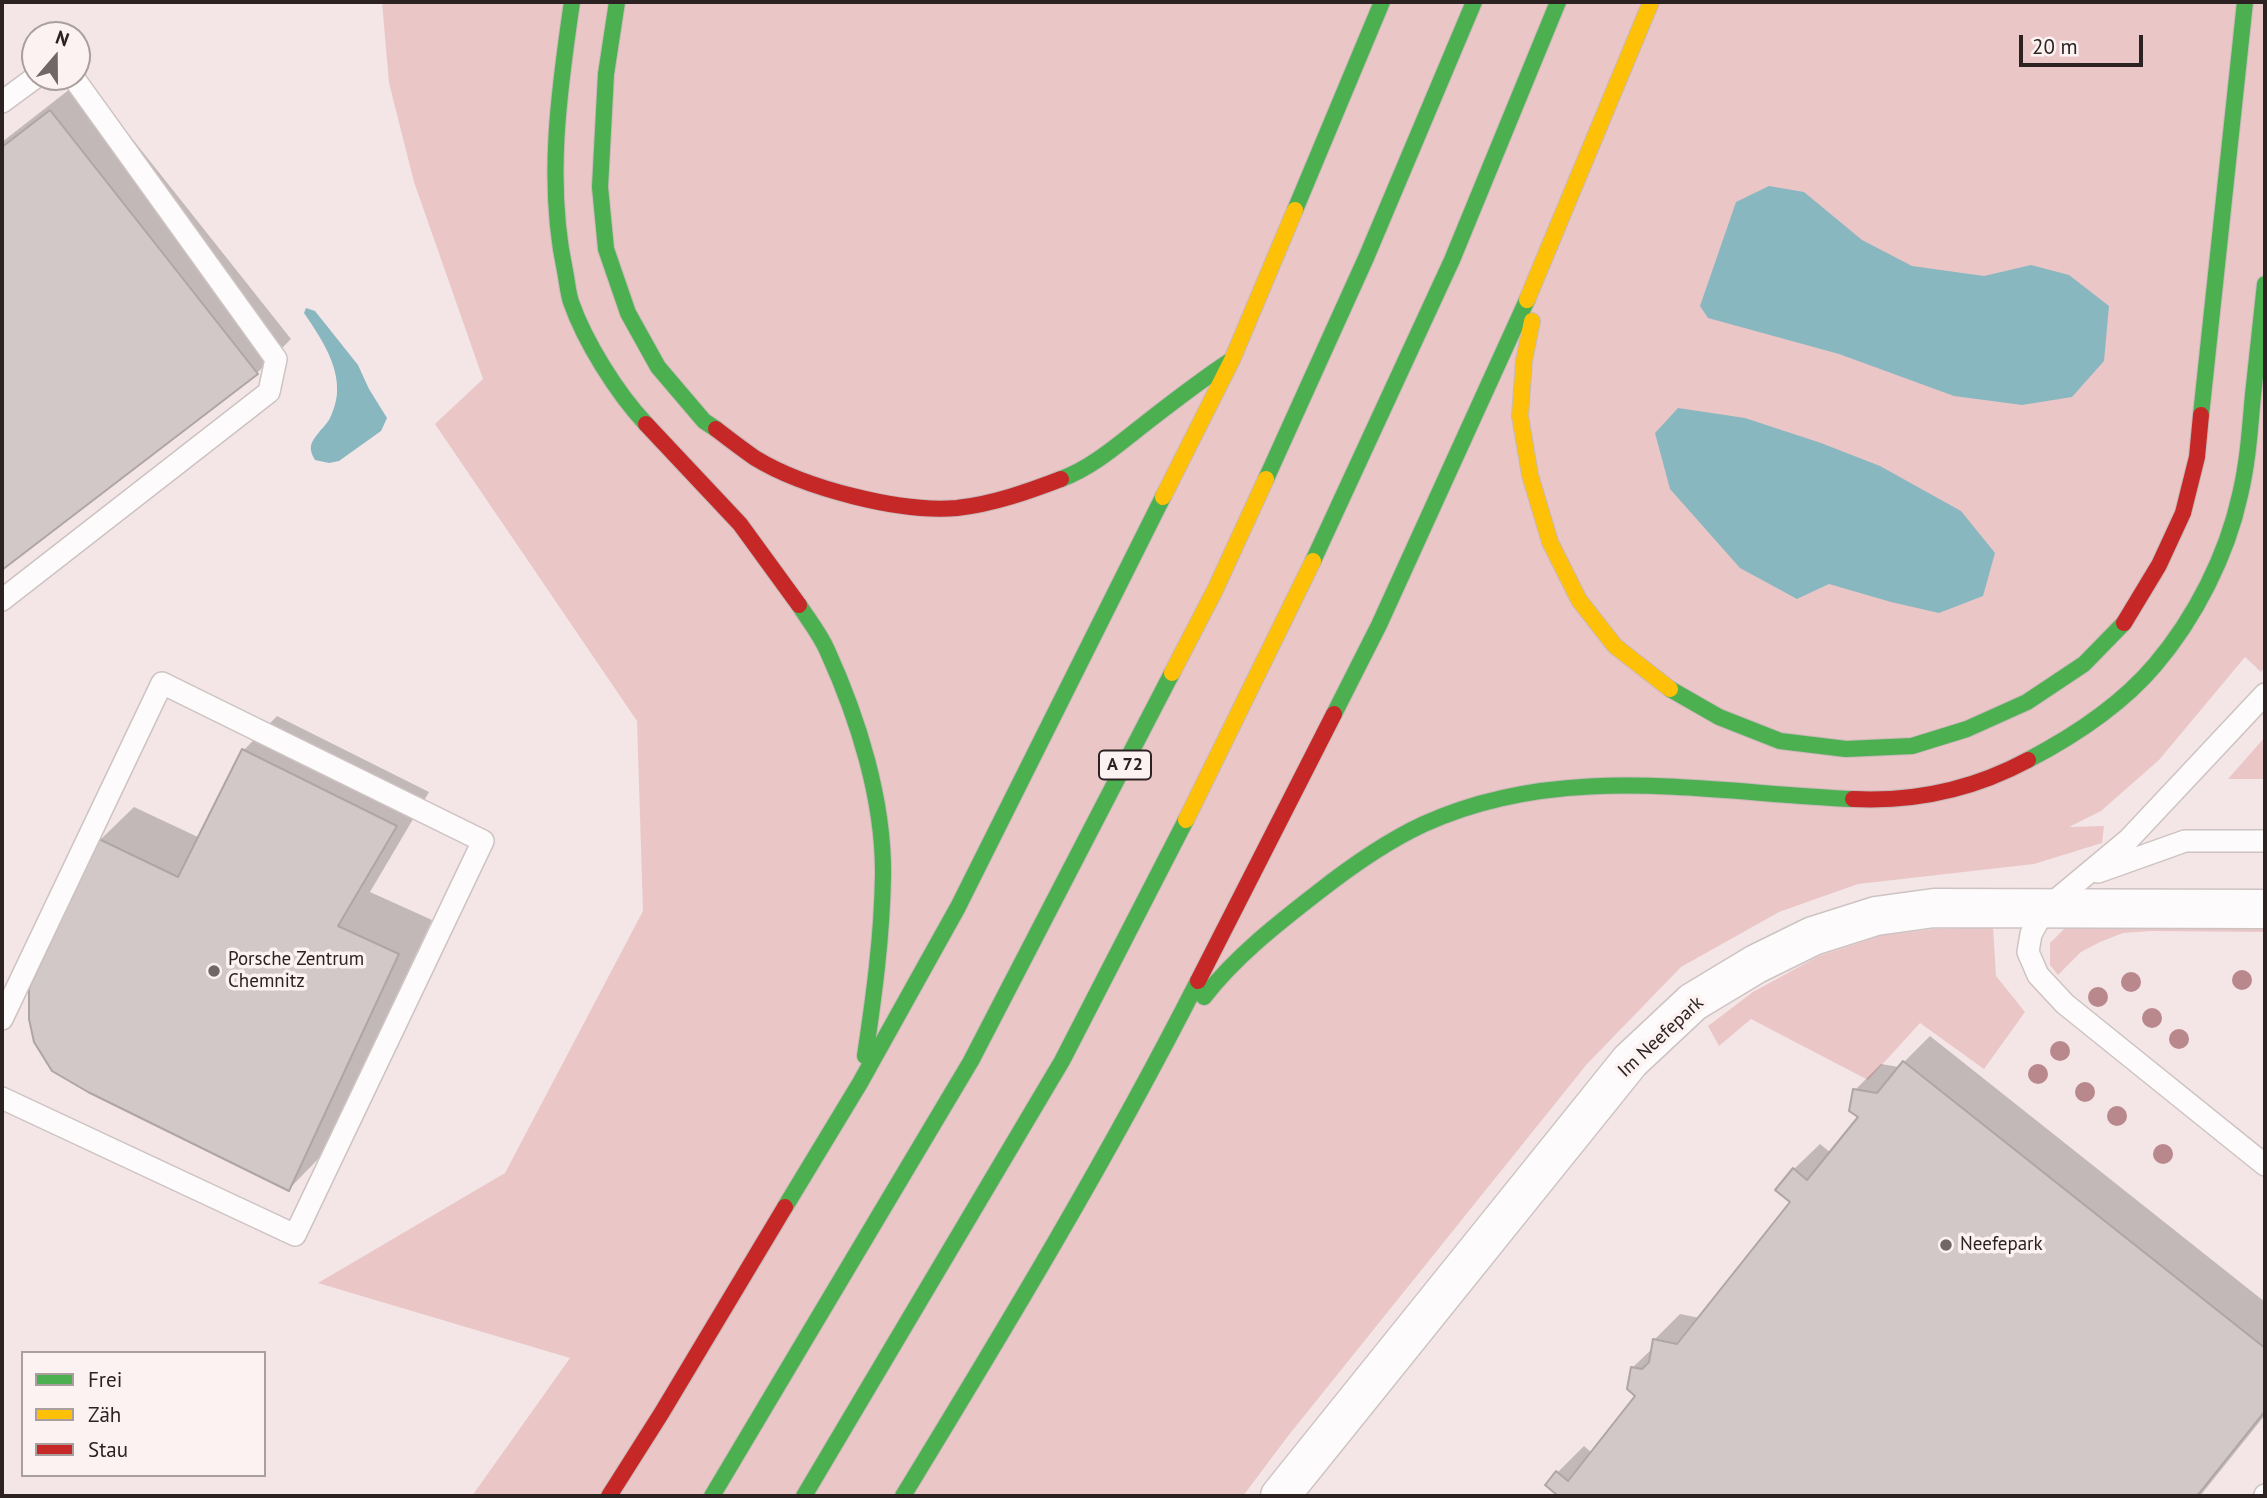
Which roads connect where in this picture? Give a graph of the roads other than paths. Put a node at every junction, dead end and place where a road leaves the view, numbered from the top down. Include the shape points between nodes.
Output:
1 (572, 2) edge
2 (617, 2) edge
3 (1382, 2) edge
4 (1474, 2) edge
5 (1558, 2) edge
6 (1651, 2) edge
7 (2245, 2) edge
8 (21, 88) edge
9 (83, 91) edge
10 (2, 102) edge
11 (1543, 264) junction
12 (2265, 284) edge
13 (1232, 360) junction
14 (2, 600) edge
15 (2265, 694) edge
16 (2265, 841) edge
17 (2086, 877) junction
18 (2045, 909) junction
19 (2265, 909) edge
20 (2, 1019) edge
21 (1152, 1071) junction
22 (860, 1083) junction
23 (2, 1098) edge
24 (2265, 1165) edge
25 (609, 1496) edge
26 (712, 1496) edge
27 (804, 1496) edge
28 (903, 1496) edge
29 (1280, 1496) edge

1 - 22 highway via 555,163 558,239 571,302 596,354 630,407 740,524 793,594 826,648 858,729 876,799 883,873 879,963
2 - 13 highway via 606,74 600,187 606,249 628,313 658,367 704,421 757,459 814,485 888,505 956,508 1017,496 1070,476 1113,449
3 - 13 highway
4 - 26 highway, A 72 via 1366,258 1209,602 971,1060
5 - 27 highway via 1452,260 1295,600 1188,816 1062,1060
6 - 11 highway
7 - 11 highway via 2197,457 2182,513 2128,618 2084,664 2027,702 1967,729 1912,746 1846,749 1780,741 1719,717 1667,688 1615,646 1579,600 1550,542 1530,475 1520,416 1524,361
8 - 10 lane
9 - 14 lane via 276,359 269,392
11 - 21 highway via 1379,625
12 - 21 highway via 2246,461 2234,519 2212,575 2158,663 2063,742 2011,770 1956,789 1897,799 1830,799 1711,786 1617,785 1548,790 1480,803 1423,825 1313,895 1212,986
13 - 22 highway via 958,907
15 - 17 lane via 2129,839
16 - 17 lane via 2185,841
17 - 18 lane
18 - 19 street, Im Neefepark
18 - 24 lane via 2031,934 2028,952 2038,975 2065,1004
18 - 29 street, Im Neefepark via 1934,908 1876,916 1813,936 1693,1002 1630,1060
20 - 23 lane via 162,683 483,841 295,1235
21 - 28 highway via 1045,1262
22 - 25 highway

